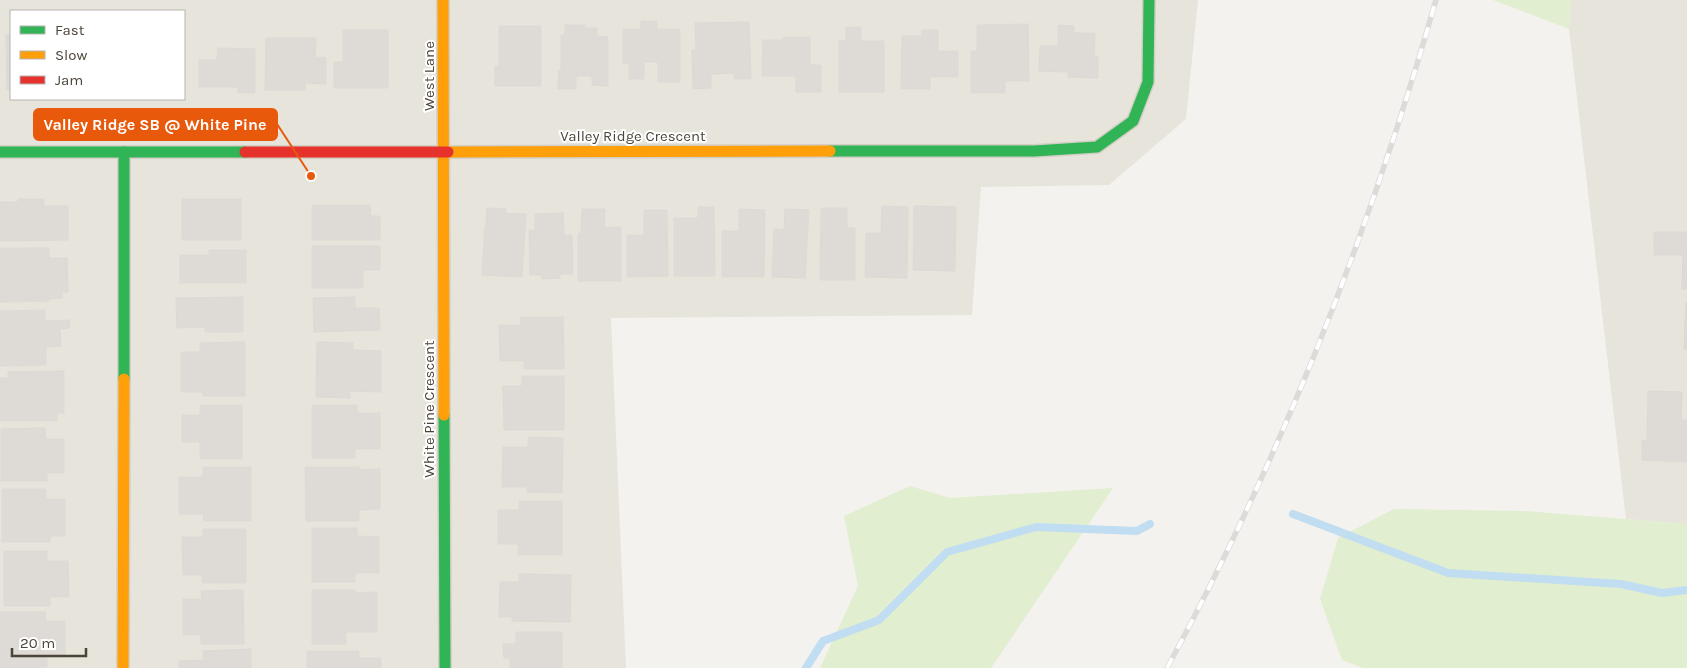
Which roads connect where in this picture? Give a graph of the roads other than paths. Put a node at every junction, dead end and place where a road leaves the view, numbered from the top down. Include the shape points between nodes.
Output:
1 (443, 0) edge
2 (1149, 0) edge
3 (445, 151) junction
4 (0, 152) edge
5 (124, 152) junction
6 (123, 668) edge
7 (445, 668) edge

1 - 3 street, West Lane
2 - 3 street, Valley Ridge Crescent via 1148,82 1133,121 1097,147 1034,151
3 - 5 street, Valley Ridge Crescent
3 - 7 street, White Pine Crescent
4 - 5 street, Valley Ridge Crescent
5 - 6 street

